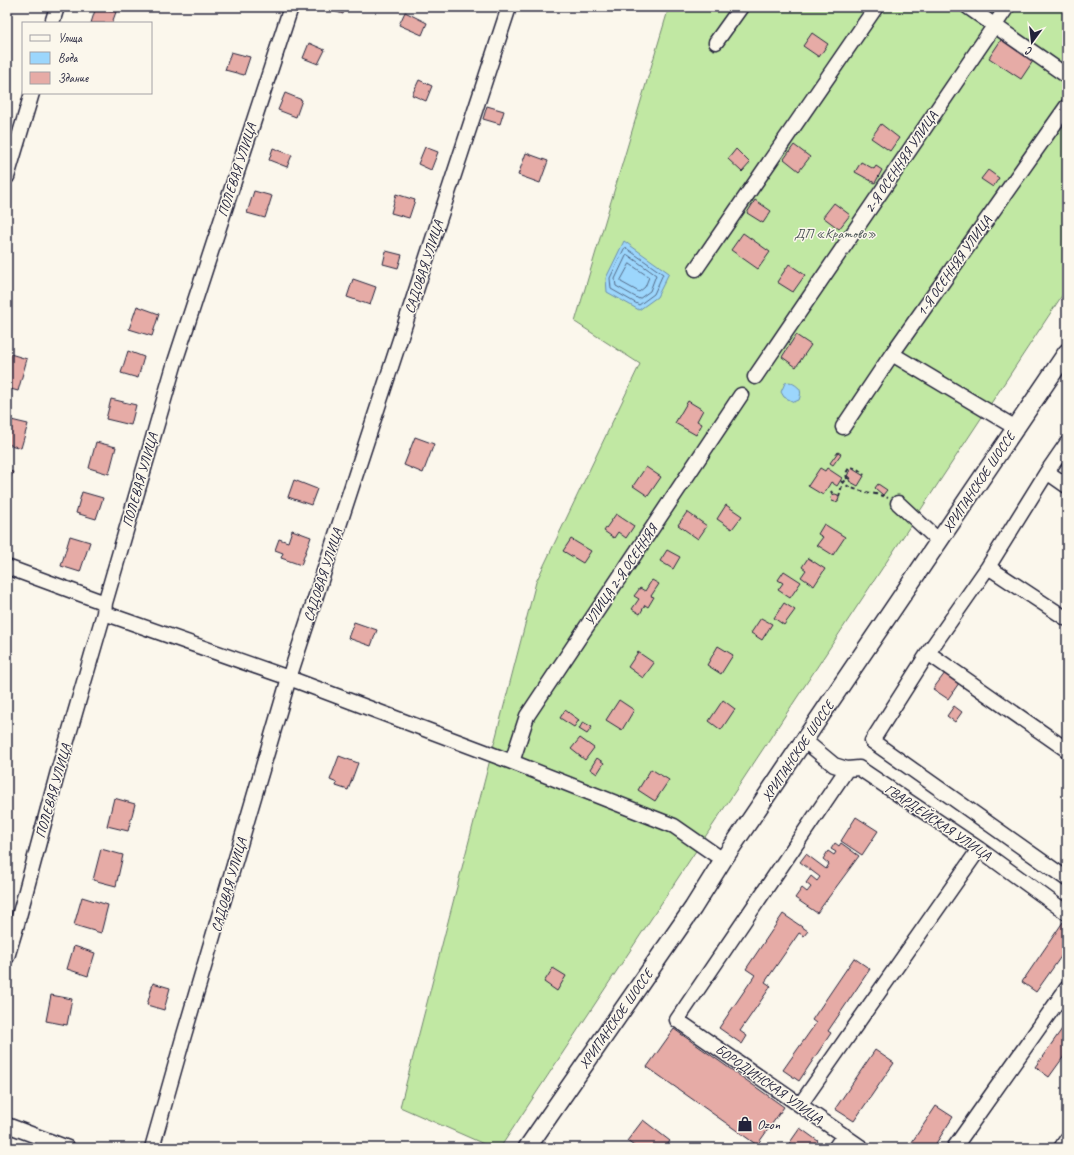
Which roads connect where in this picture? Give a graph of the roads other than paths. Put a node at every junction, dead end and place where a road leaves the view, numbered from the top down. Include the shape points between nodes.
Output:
1 (57, 7) edge
2 (291, 7) edge
3 (509, 7) edge
4 (741, 7) edge
5 (876, 7) edge
6 (968, 7) edge
7 (1007, 7) edge
8 (52, 22) edge
9 (994, 25) junction
10 (716, 42) dead end
11 (1067, 76) edge
12 (32, 94) edge
13 (1067, 106) edge
14 (7, 177) edge
15 (696, 269) dead end
16 (1067, 352) edge
17 (892, 354) junction
18 (755, 377) dead end
19 (741, 395) dead end
20 (844, 427) dead end
21 (1016, 428) junction
22 (1067, 443) edge
23 (1047, 472) junction
24 (1067, 486) edge
25 (898, 504) road end
26 (939, 541) junction
27 (7, 567) edge
28 (988, 567) junction
29 (105, 608) junction
30 (1067, 620) edge
31 (928, 653) junction
32 (289, 678) junction
33 (805, 741) junction
34 (1067, 750) edge
35 (512, 762) junction
36 (847, 769) junction
37 (979, 849) junction
38 (723, 860) junction
39 (1067, 879) edge
40 (1067, 913) edge
41 (7, 957) edge
42 (1067, 988) edge
43 (800, 1105) junction
44 (7, 1125) edge
45 (844, 1135) junction
46 (1067, 1139) edge
47 (68, 1148) edge
48 (152, 1148) edge
49 (527, 1148) edge
50 (835, 1148) edge
51 (862, 1148) edge
52 (954, 1148) edge
53 (1061, 1148) edge

1 - 8 street
2 - 29 street, ПОЛЕВАЯ УЛИЦА via 174,362
3 - 32 street, САДОВАЯ УЛИЦА
4 - 10 street
5 - 15 street
6 - 9 street
7 - 9 street, 2-Я ОСЕННЯЯ УЛИЦА
9 - 11 street
9 - 18 street, 2-Я ОСЕННЯЯ УЛИЦА
12 - 14 street
13 - 17 street, 1-Я ОСЕННЯЯ УЛИЦА
16 - 21 main road, ХРИПАНСКОЕ ШОССЕ
17 - 20 street, 1-Я ОСЕННЯЯ УЛИЦА
17 - 21 street
19 - 35 street, УЛИЦА 2-Я ОСЕННЯЯ via 527,716
21 - 26 main road, ХРИПАНСКОЕ ШОССЕ
22 - 23 street
23 - 24 street
23 - 28 street
25 - 26 street
26 - 33 main road, ХРИПАНСКОЕ ШОССЕ
27 - 29 street
28 - 30 street
28 - 31 street
29 - 32 street
29 - 41 street, ПОЛЕВАЯ УЛИЦА
31 - 34 street
31 - 39 street via 872,741
32 - 35 street
32 - 48 street, САДОВАЯ УЛИЦА
33 - 36 street, ГВАРДЕЙСКАЯ УЛИЦА via 834,765
33 - 38 main road, ХРИПАНСКОЕ ШОССЕ
35 - 38 street via 674,826
36 - 37 street, ГВАРДЕЙСКАЯ УЛИЦА via 859,768
36 - 43 street, БОРОДИНСКАЯ УЛИЦА via 677,1020
37 - 40 street, ГВАРДЕЙСКАЯ УЛИЦА
37 - 43 street
38 - 49 main road, ХРИПАНСКОЕ ШОССЕ via 693,908
42 - 52 street
43 - 45 street, БОРОДИНСКАЯ УЛИЦА
44 - 47 street
45 - 50 street
45 - 51 street, БОРОДИНСКАЯ УЛИЦА
46 - 53 street

